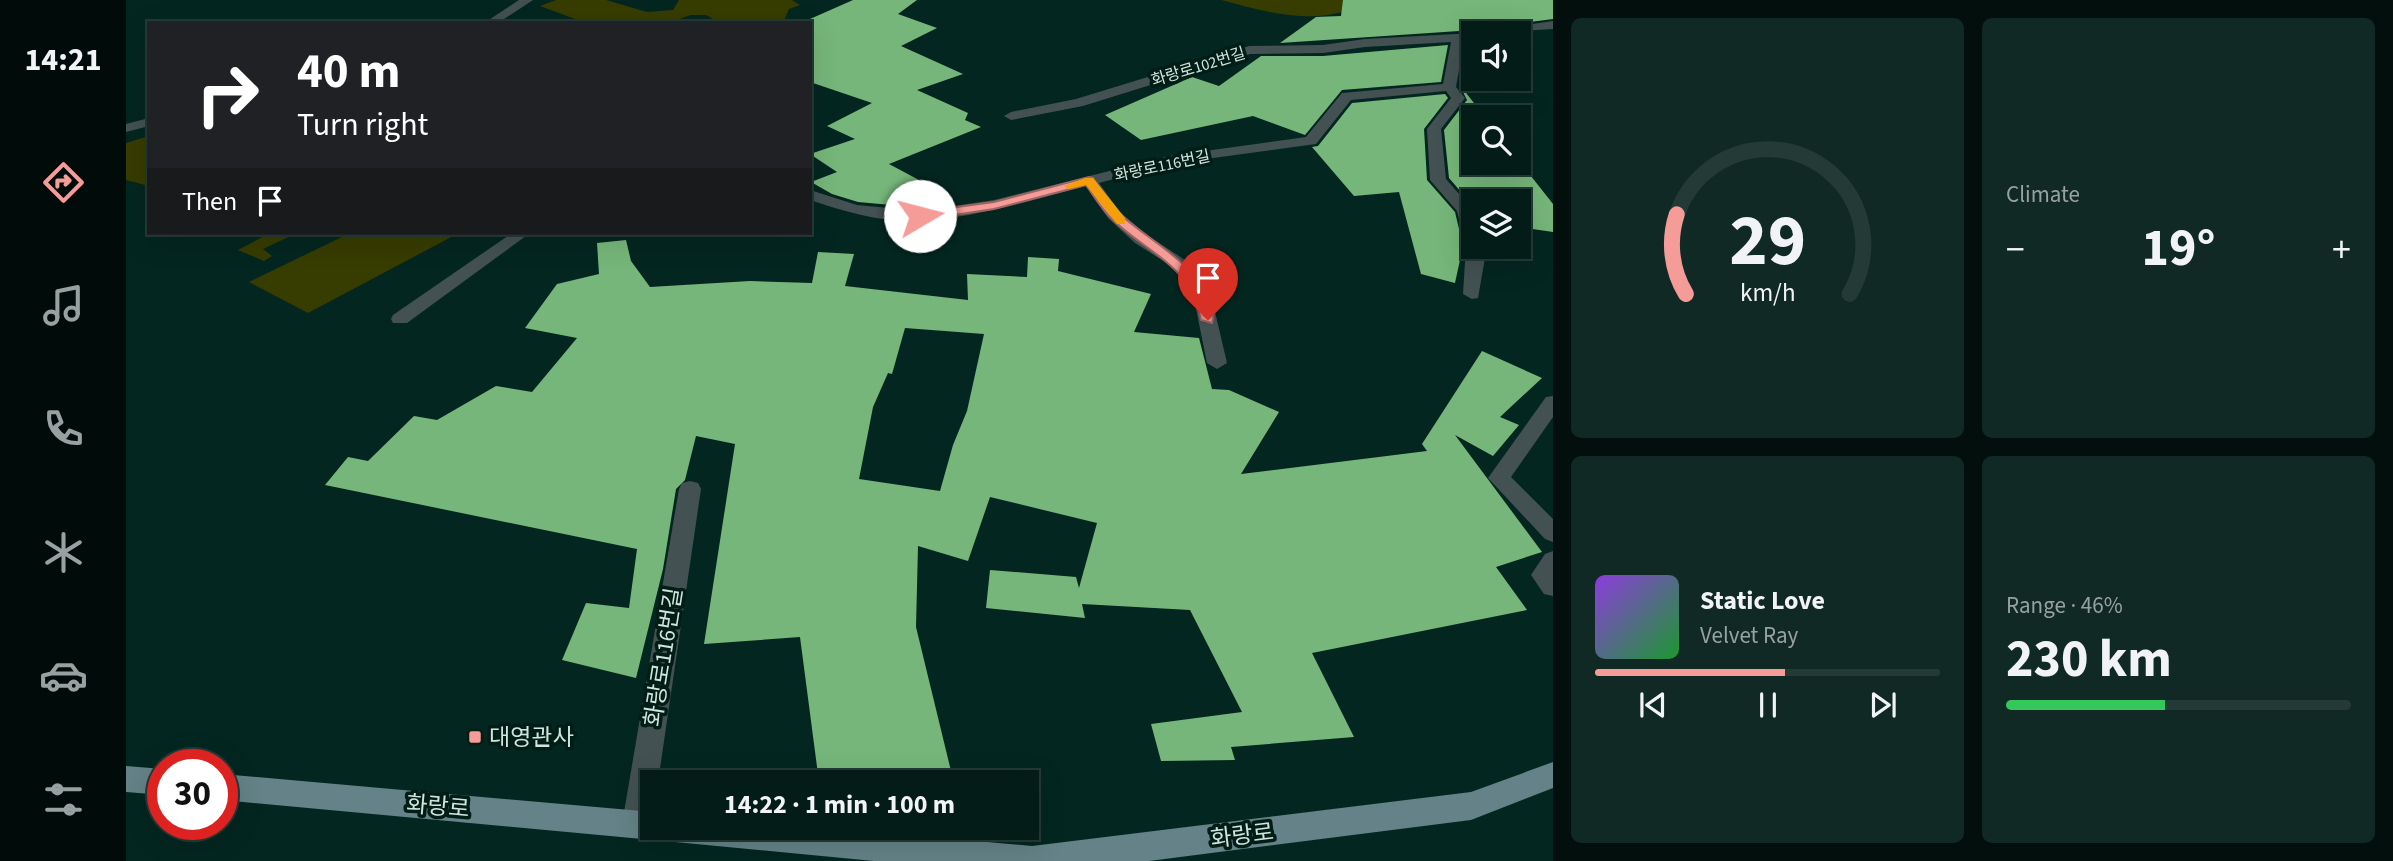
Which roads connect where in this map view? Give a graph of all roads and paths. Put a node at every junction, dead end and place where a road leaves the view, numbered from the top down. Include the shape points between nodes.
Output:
1 (527, 0) edge
2 (493, 21) edge
3 (1553, 25) edge
4 (1531, 28) edge
5 (1461, 38) edge
6 (1461, 52) edge
7 (1449, 87) junction
8 (1010, 116) dead end
9 (147, 123) edge
10 (126, 128) edge
11 (1089, 180) junction
12 (812, 196) edge
13 (1461, 206) edge
14 (519, 235) edge
15 (1476, 259) edge
16 (1472, 294) dead end
17 (400, 319) dead end
18 (1217, 363) dead end
19 (1553, 402) edge
20 (690, 489) dead end
21 (1553, 533) edge
22 (1553, 560) edge
23 (1553, 587) edge
24 (652, 770) edge
25 (1553, 775) edge
26 (126, 779) edge
27 (147, 781) edge
28 (238, 788) edge
29 (640, 825) edge
30 (805, 840) edge

1 - 2 street
3 - 4 street
5 - 8 street, 화랑로102번길 via 1249,50 1078,103
6 - 7 street
7 - 11 street, 화랑로116번길 via 1346,96 1311,141 1169,160
7 - 13 street via 1458,98 1434,129 1438,180
9 - 10 street
11 - 12 street, 화랑로116번길 via 994,205 920,216 855,210
11 - 18 street via 1114,215 1182,266 1203,299
14 - 17 street
15 - 16 street
19 - 21 street via 1499,478
20 - 24 street, 화랑로116번길
22 - 23 street via 1543,575
25 - 30 main road, 화랑로 via 1471,806 1032,861
26 - 27 main road
28 - 29 main road, 화랑로

